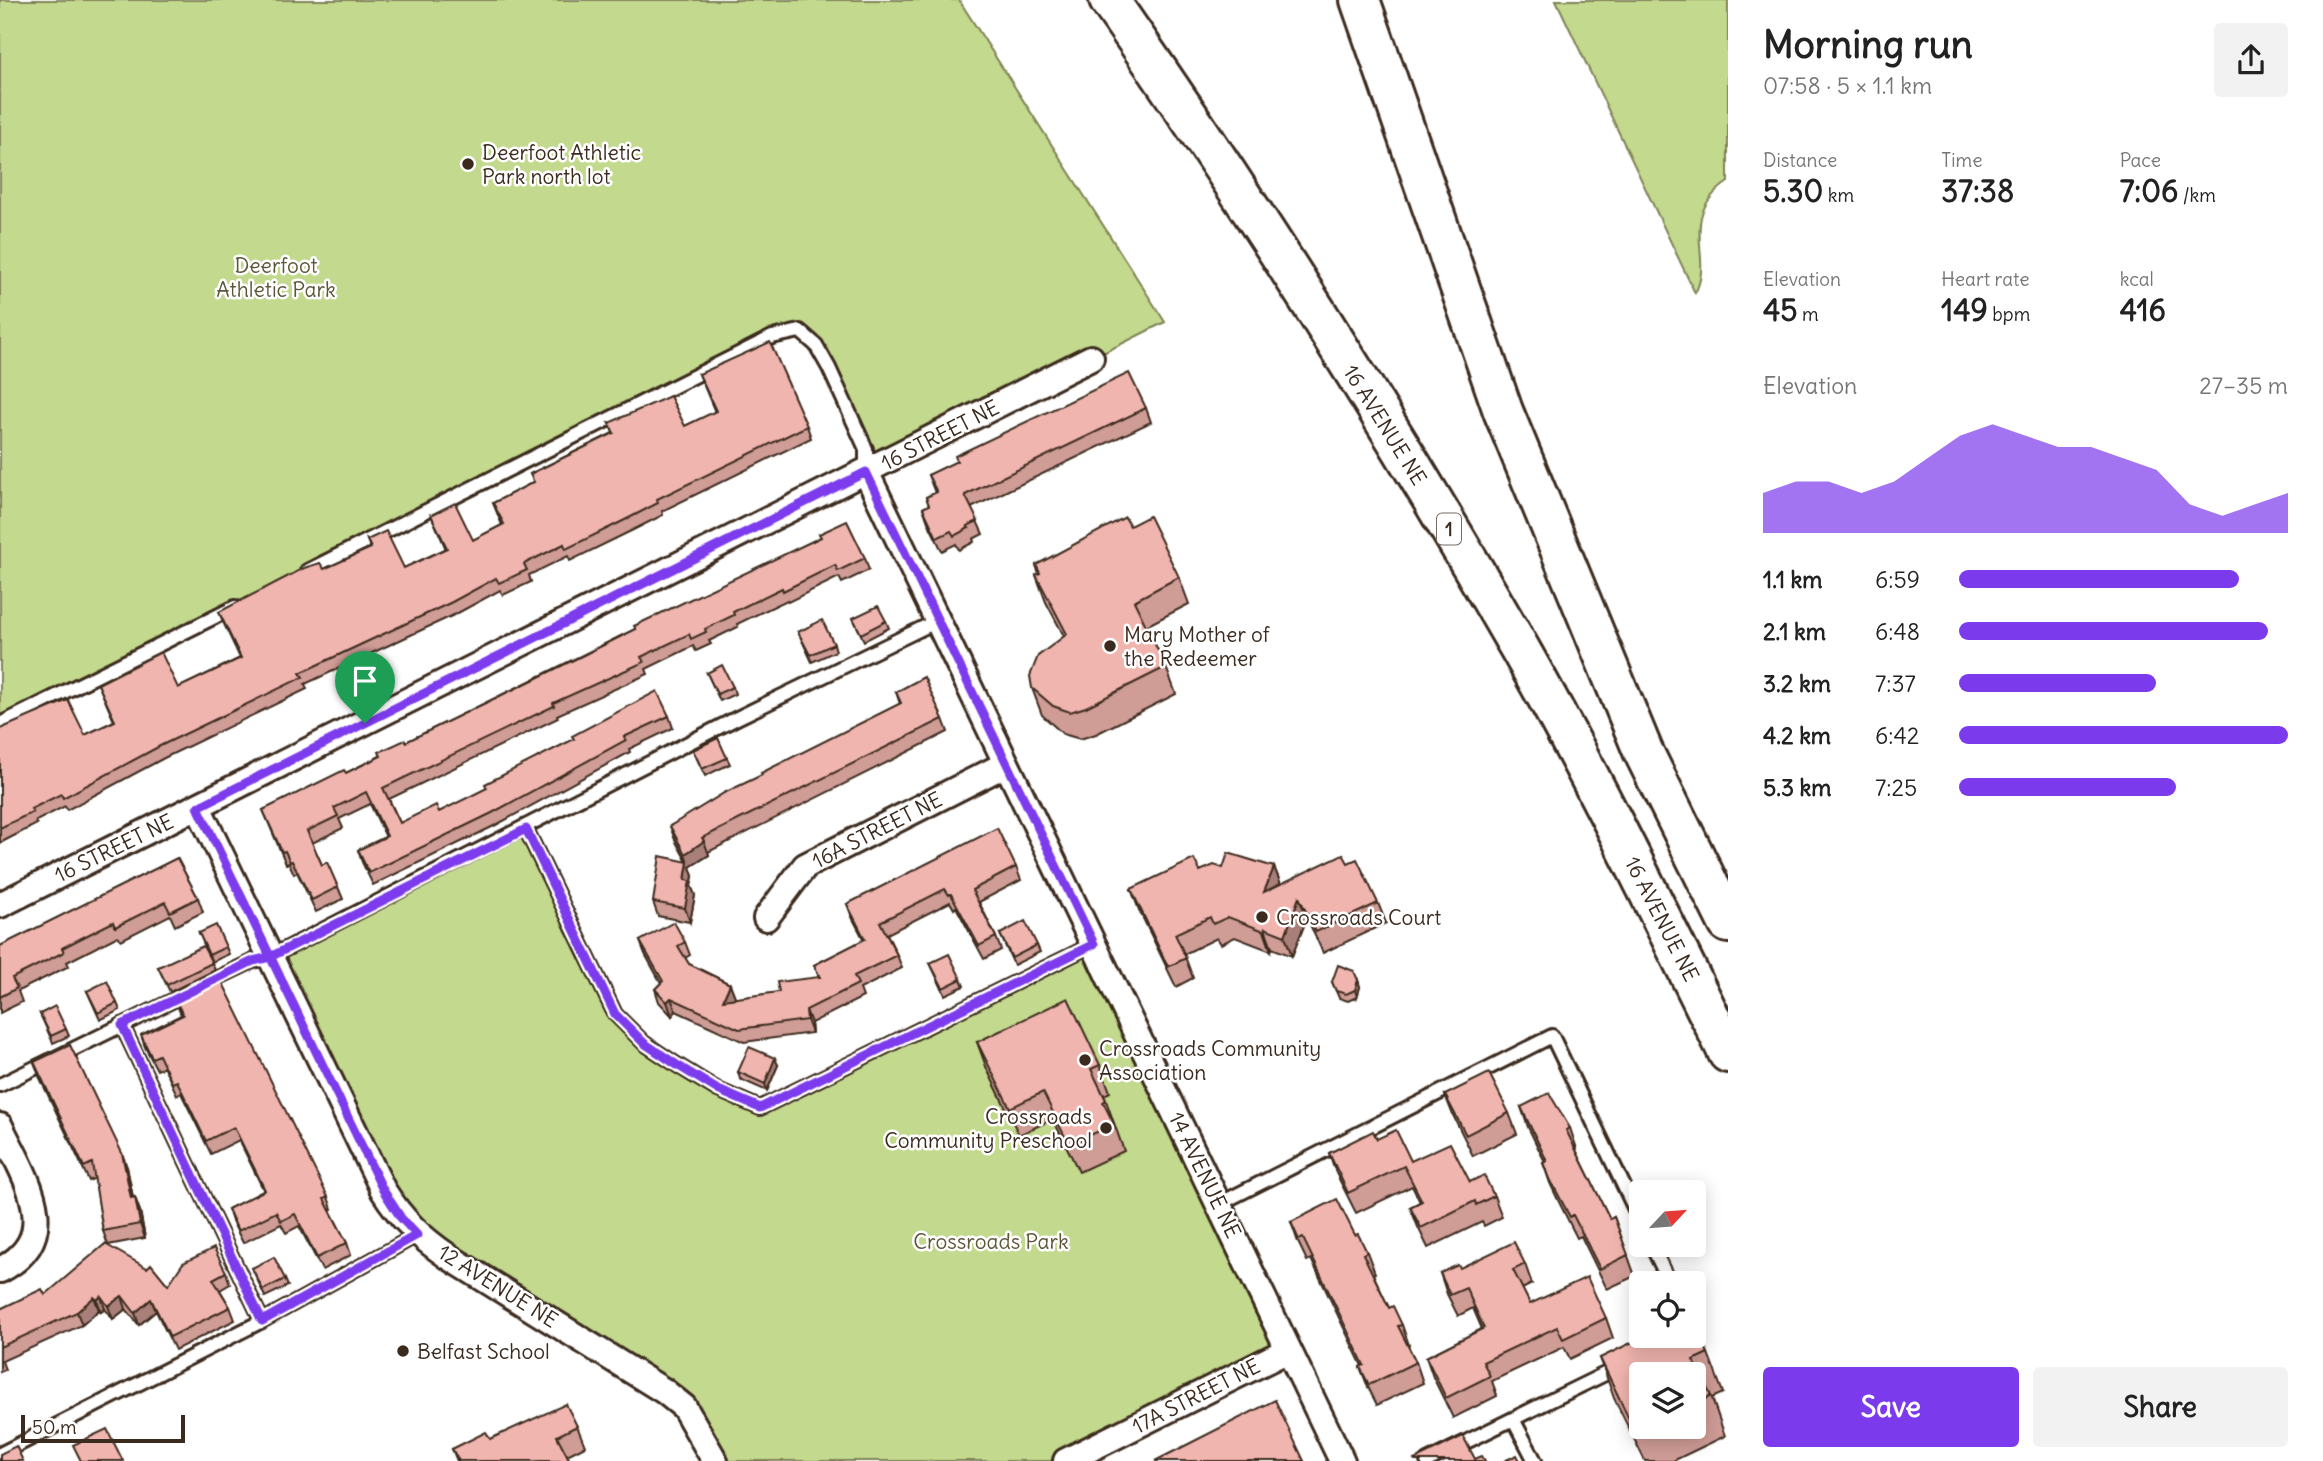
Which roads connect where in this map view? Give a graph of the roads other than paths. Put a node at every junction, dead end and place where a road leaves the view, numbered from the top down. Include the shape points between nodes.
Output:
1 (1109, 0) edge
2 (1360, 0) edge
3 (1091, 358) dead end
4 (866, 472) junction
5 (289, 580) edge
6 (252, 598) edge
7 (937, 621) junction
8 (0, 724) edge
9 (1006, 764) junction
10 (198, 807) junction
11 (526, 829) junction
12 (0, 905) edge
13 (766, 918) dead end
14 (1728, 923) edge
15 (1094, 944) junction
16 (270, 957) junction
17 (122, 1025) junction
18 (1728, 1053) edge
19 (0, 1086) edge
20 (0, 1126) edge
21 (1629, 1196) edge
22 (1219, 1204) junction
23 (417, 1235) junction
24 (5, 1267) edge
25 (262, 1321) junction
26 (1288, 1350) junction
27 (1635, 1359) edge
28 (1513, 1419) junction
29 (0, 1454) edge
30 (715, 1461) edge
31 (1066, 1461) edge
32 (1342, 1461) edge
33 (1427, 1461) edge
34 (1535, 1461) edge

1 - 18 highway, 16 AVENUE NE / 1 via 1310,303 1507,627 1613,822
2 - 14 highway via 1503,411 1643,751
3 - 4 street, 16 STREET NE
4 - 5 lane via 866,449 816,345 800,331 786,333
4 - 7 street, 14 AVENUE NE
4 - 10 street, 16 STREET NE
6 - 8 lane
7 - 9 street, 14 AVENUE NE
7 - 11 lane via 737,718
9 - 13 street, 16A STREET NE via 805,866
9 - 15 street, 14 AVENUE NE
10 - 12 street, 16 STREET NE
10 - 16 street, 12 AVENUE NE
11 - 15 lane via 615,1014 644,1043 677,1065 760,1108
11 - 16 lane
15 - 22 street, 14 AVENUE NE
16 - 17 lane
16 - 23 street, 12 AVENUE NE via 383,1190
17 - 19 lane
17 - 25 lane
20 - 24 street via 37,1210 36,1235
21 - 22 lane via 1552,1037
22 - 26 street, 14 AVENUE NE
23 - 25 lane
23 - 30 street, 12 AVENUE NE via 664,1391 684,1407
25 - 29 lane
26 - 31 street, 17A STREET NE
26 - 32 street, 14 AVENUE NE
27 - 28 lane
28 - 33 lane
28 - 34 lane

